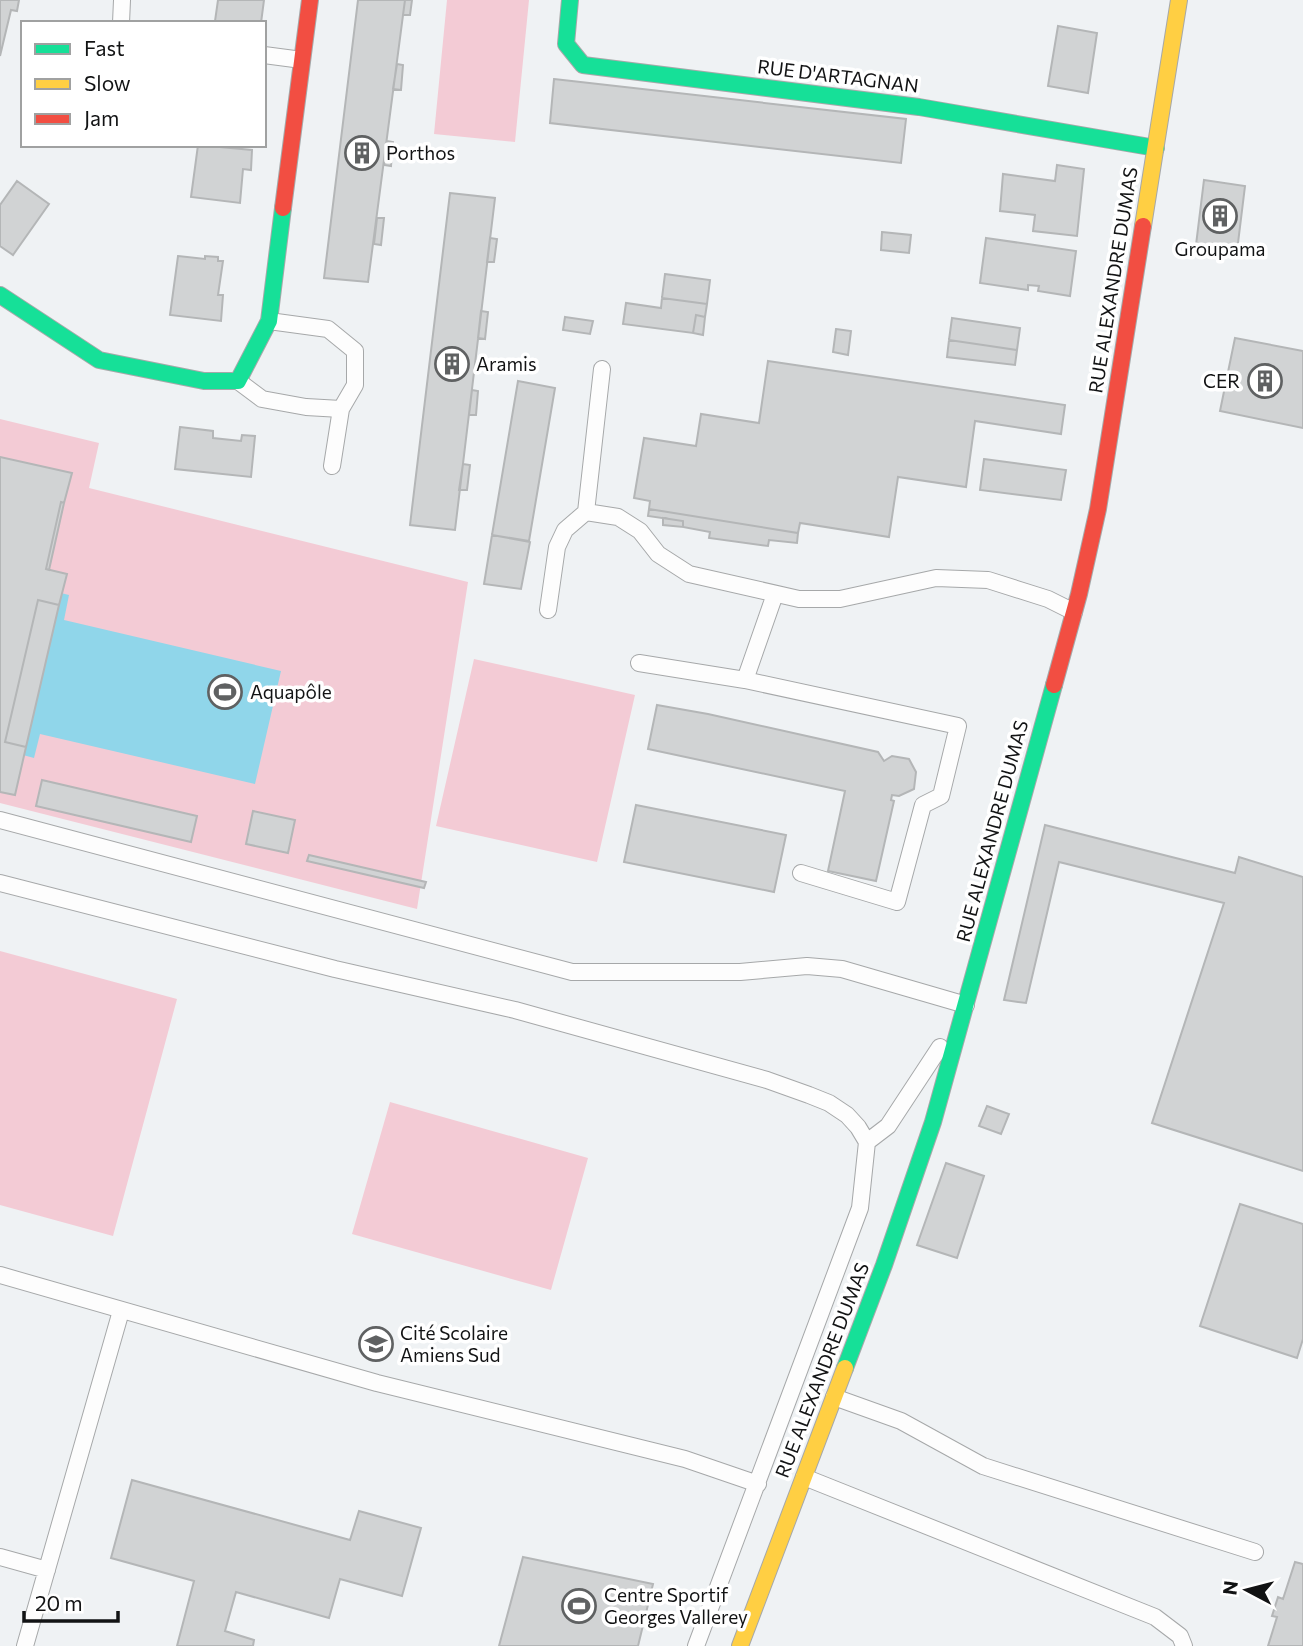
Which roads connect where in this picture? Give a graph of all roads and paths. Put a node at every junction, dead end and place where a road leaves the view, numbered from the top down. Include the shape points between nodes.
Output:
1 (122, 0) edge
2 (310, 0) edge
3 (569, 0) edge
4 (1179, 0) edge
5 (121, 21) edge
6 (266, 55) edge
7 (302, 60) junction
8 (1156, 148) junction
9 (0, 295) edge
10 (269, 321) junction
11 (602, 369) dead end
12 (238, 381) junction
13 (341, 409) junction
14 (332, 466) dead end
15 (586, 512) junction
16 (775, 594) junction
17 (548, 610) dead end
18 (1074, 612) junction
19 (639, 663) dead end
20 (745, 680) junction
21 (0, 820) edge
22 (801, 873) dead end
23 (0, 883) edge
24 (967, 1005) junction
25 (867, 1142) junction
26 (0, 1275) edge
27 (121, 1311) junction
28 (834, 1397) junction
29 (804, 1477) junction
30 (758, 1484) junction
31 (1255, 1552) dead end
32 (0, 1557) edge
33 (47, 1570) junction
34 (25, 1646) edge
35 (696, 1646) edge
36 (740, 1646) edge
37 (1184, 1646) edge

1 - 5 lane
2 - 7 street
3 - 8 street, RUE D'ARTAGNAN via 566,44 583,65 919,107
4 - 8 street, RUE ALEXANDRE DUMAS
6 - 7 lane
7 - 10 street
8 - 18 street, RUE ALEXANDRE DUMAS via 1098,509
9 - 12 street via 99,360 204,381
10 - 12 street
10 - 13 lane via 328,328 355,351 355,385
11 - 15 lane
12 - 13 lane via 262,400
13 - 14 lane
15 - 16 lane via 618,517 640,531 658,554 689,574
15 - 17 lane via 565,530 557,547
16 - 18 lane via 840,599 936,578 988,580
16 - 20 lane
18 - 24 street, RUE ALEXANDRE DUMAS
19 - 20 lane
20 - 22 lane via 958,726 941,796 923,805 897,902
21 - 24 lane via 572,972 740,972 807,966 842,969
23 - 25 lane via 515,1010 767,1080 829,1104 852,1121
24 - 25 lane via 888,1126
24 - 28 street, RUE ALEXANDRE DUMAS via 929,1135
25 - 30 lane via 860,1208
26 - 27 lane
27 - 30 lane via 377,1383 685,1459
27 - 33 lane
28 - 29 street, RUE ALEXANDRE DUMAS
28 - 31 lane via 901,1421 983,1466
29 - 36 street, RUE ALEXANDRE DUMAS
29 - 37 lane via 1155,1617 1180,1636
30 - 35 lane
32 - 33 lane
33 - 34 lane

